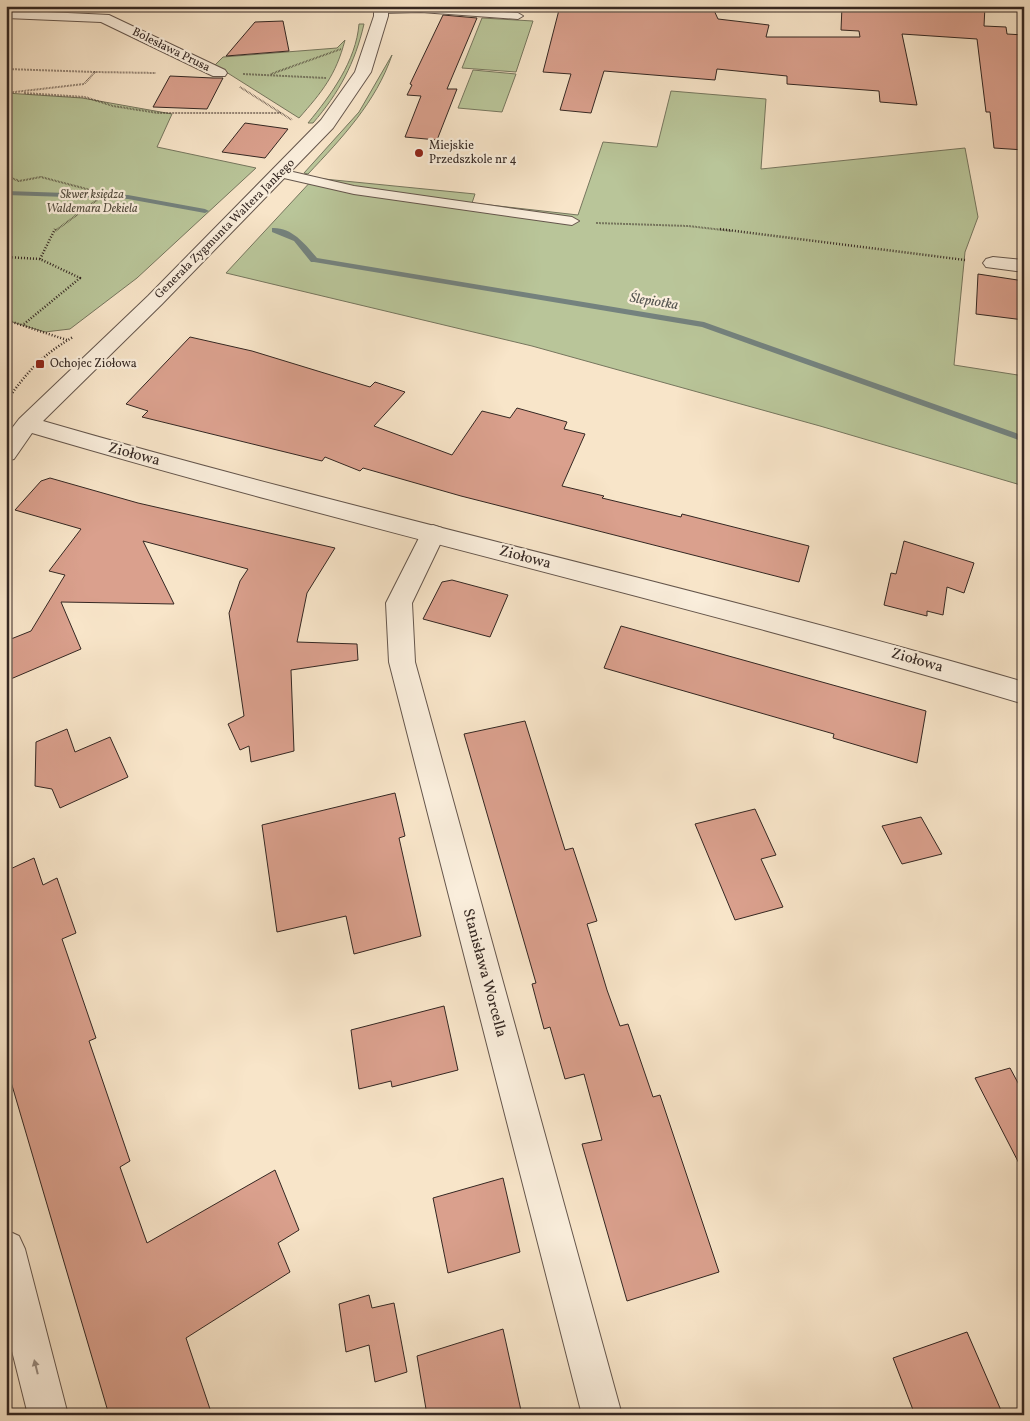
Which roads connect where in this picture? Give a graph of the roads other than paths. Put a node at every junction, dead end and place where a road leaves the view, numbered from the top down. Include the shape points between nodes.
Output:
1 (381, 8) edge
2 (6, 14) edge
3 (518, 16) dead end
4 (219, 73) road end
5 (280, 173) junction
6 (572, 221) road end
7 (993, 263) road end
8 (1024, 266) edge
9 (27, 424) junction
10 (6, 437) edge
11 (6, 453) edge
12 (433, 534) junction
13 (1024, 693) edge
14 (6, 1249) edge
15 (48, 1415) edge
16 (602, 1415) edge

1 - 3 lane
1 - 5 street, Generała Zygmunta Waltera Jankego via 364,72 327,124
2 - 4 street, Bolesława Prusa via 104,18
5 - 6 lane via 363,191
5 - 9 street, Generała Zygmunta Waltera Jankego
7 - 8 street
9 - 10 street, Generała Zygmunta Waltera Jankego
9 - 11 street, Generała Zygmunta Waltera Jankego
9 - 12 street, Ziołowa
12 - 13 street, Ziołowa via 923,662
12 - 16 street, Stanisława Worcella via 399,602 402,662
15 -> 14 street

